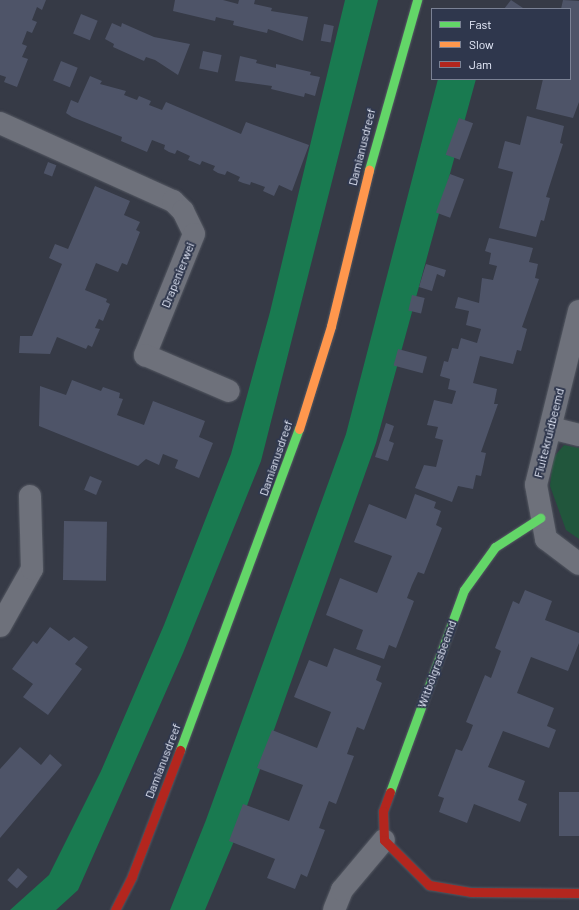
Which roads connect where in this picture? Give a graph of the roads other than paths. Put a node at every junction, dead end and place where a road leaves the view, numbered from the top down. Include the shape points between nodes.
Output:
1 (417, 0) edge
2 (0, 123) edge
3 (579, 311) edge
4 (229, 391) dead end
5 (550, 428) junction
6 (579, 435) edge
7 (30, 496) dead end
8 (540, 518) junction
9 (579, 564) edge
10 (0, 626) edge
11 (384, 840) junction
12 (579, 893) edge
13 (114, 909) edge
14 (334, 910) edge

1 - 13 street, Damianusdreef via 384,109 331,326 287,464 132,876
2 - 4 street, Drapenierwei via 173,200 183,211 194,234 145,355
3 - 5 street, Fluitekruidbeemd
5 - 6 street
5 - 8 street, Fluitekruidbeemd via 536,485
7 - 10 street via 32,568
8 - 9 street, Fluitekruidbeemd via 546,539 572,562
8 - 11 street, Witbolgrasbeemd via 495,547 464,590 383,811
11 - 12 street via 429,885 471,892
11 - 14 street via 342,890

